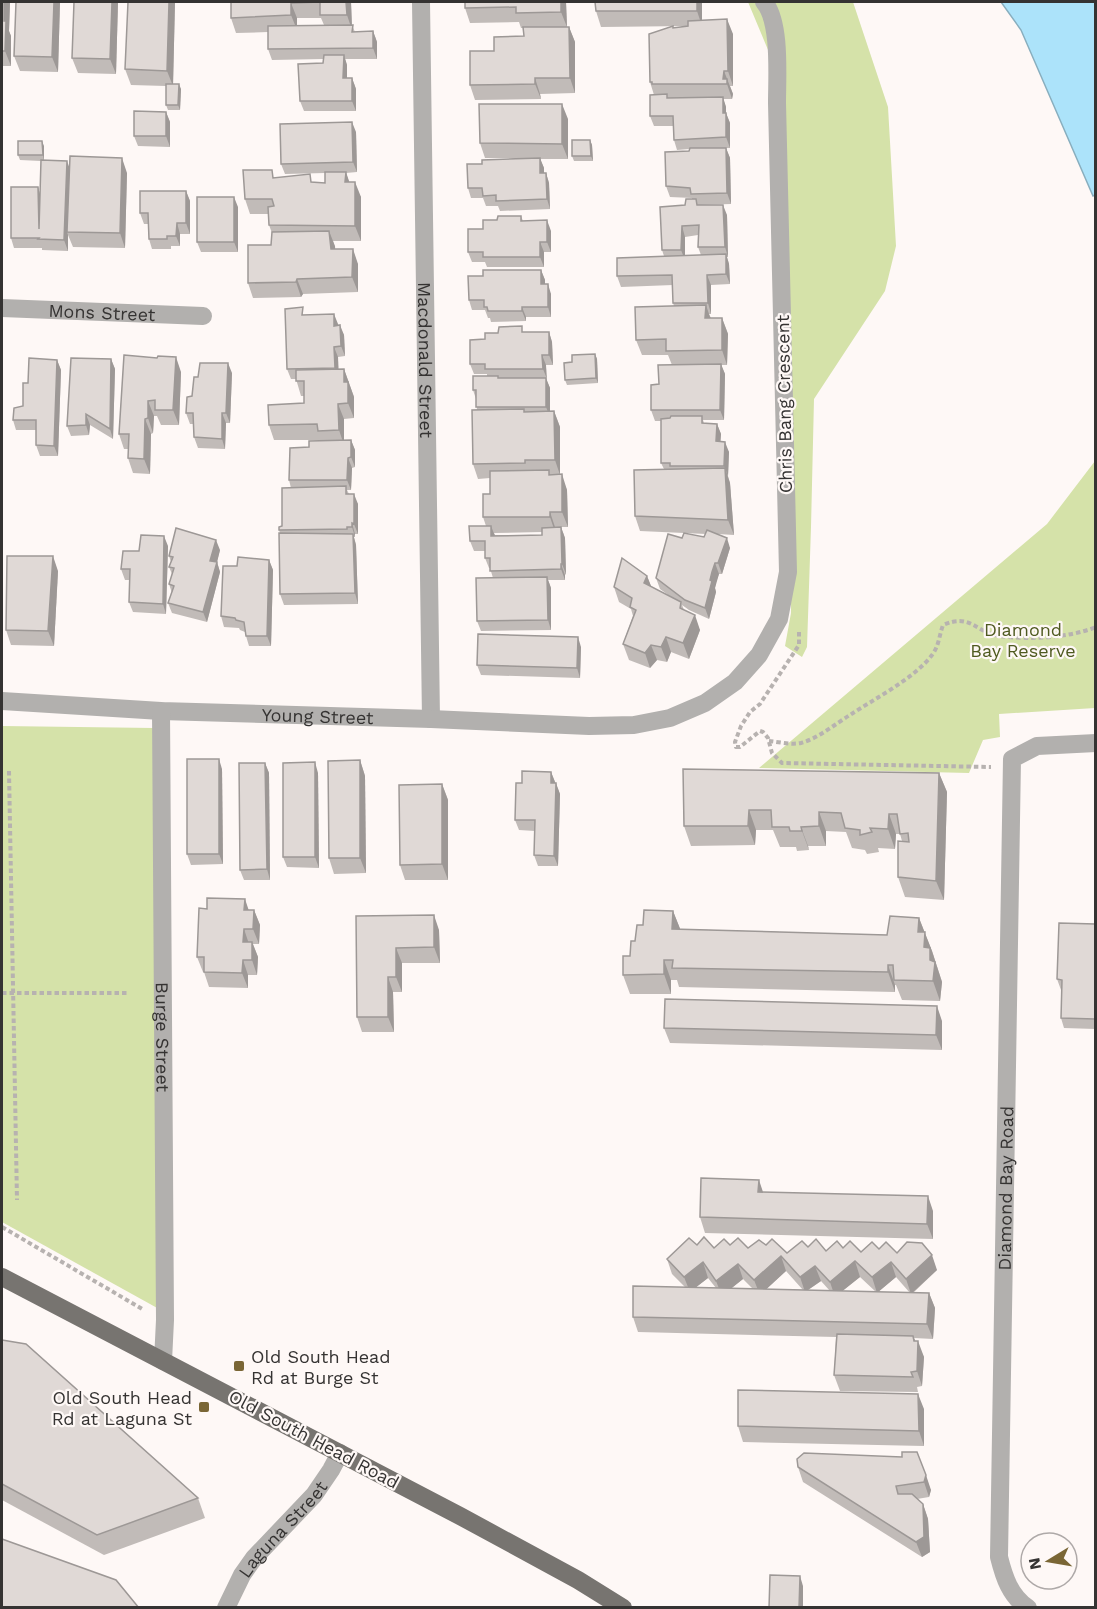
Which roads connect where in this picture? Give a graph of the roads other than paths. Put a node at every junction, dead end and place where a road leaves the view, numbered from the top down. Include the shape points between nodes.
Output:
1 (421, 2) edge
2 (764, 2) edge
3 (2, 308) edge
4 (203, 316) dead end
5 (2, 701) edge
6 (161, 711) junction
7 (431, 719) junction
8 (634, 725) joint
9 (1095, 743) edge
10 (2, 1277) edge
11 (163, 1361) junction
12 (340, 1453) junction
13 (226, 1608) edge
14 (623, 1608) edge
15 (1028, 1608) edge

1 - 7 street, Macdonald Street
2 - 8 street, Chris Bang Crescent via 769,8 777,48 788,572 779,620 759,655 735,682 705,703 670,718
3 - 4 street, Mons Street
5 - 6 street, Young Street
6 - 7 street, Young Street
6 - 11 street, Burge Street
7 - 8 street, Young Street
9 - 15 street, Diamond Bay Road via 1037,746 1012,759 999,1557 1005,1581
10 - 11 main road, Old South Head Road
11 - 12 main road, Old South Head Road
12 - 13 street, Laguna Street via 314,1495 254,1558
12 - 14 main road, Old South Head Road

